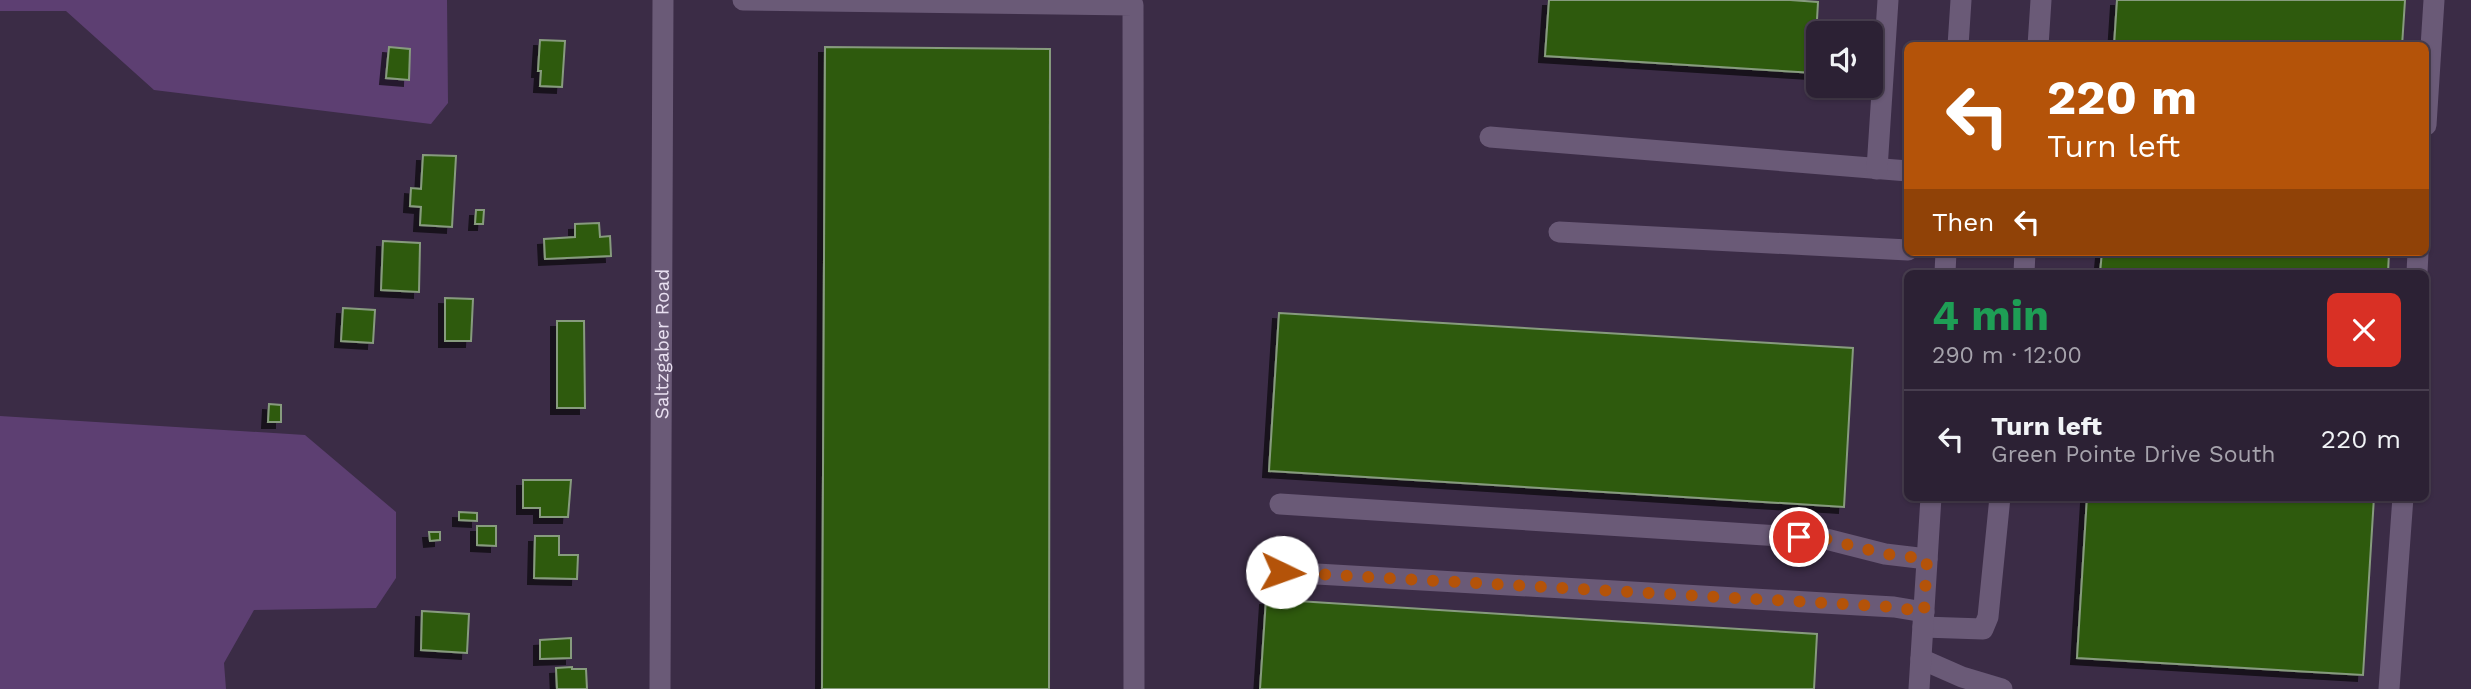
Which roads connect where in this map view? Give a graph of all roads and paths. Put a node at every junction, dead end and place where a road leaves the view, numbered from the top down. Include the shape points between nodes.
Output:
1 (663, 0) edge
2 (743, 0) edge
3 (1888, 0) edge
4 (1961, 0) edge
5 (2041, 0) edge
6 (2434, 0) edge
7 (1133, 3) edge
8 (1958, 42) edge
9 (2038, 42) edge
10 (2429, 78) edge
11 (1490, 137) dead end
12 (1877, 169) junction
13 (1904, 171) edge
14 (1559, 232) dead end
15 (1904, 250) edge
16 (1931, 501) edge
17 (2000, 501) edge
18 (2403, 501) edge
19 (1280, 504) dead end
20 (1927, 559) junction
21 (1282, 572) dead end
22 (1923, 620) junction
23 (1921, 659) junction
24 (660, 689) edge
25 (1134, 689) edge
26 (1919, 689) edge
27 (2002, 689) edge
28 (2389, 689) edge

1 - 24 street, Saltzgaber Road
2 - 7 street
3 - 12 street
4 - 8 street
5 - 9 street
6 - 10 street
7 - 25 street
11 - 12 street
12 - 13 street
14 - 15 street
16 - 20 street
17 - 22 street via 1983,629
18 - 28 street
19 - 20 street via 1826,539
20 - 22 street
21 - 22 street via 1894,607
22 - 23 street
23 - 26 street
23 - 27 street

